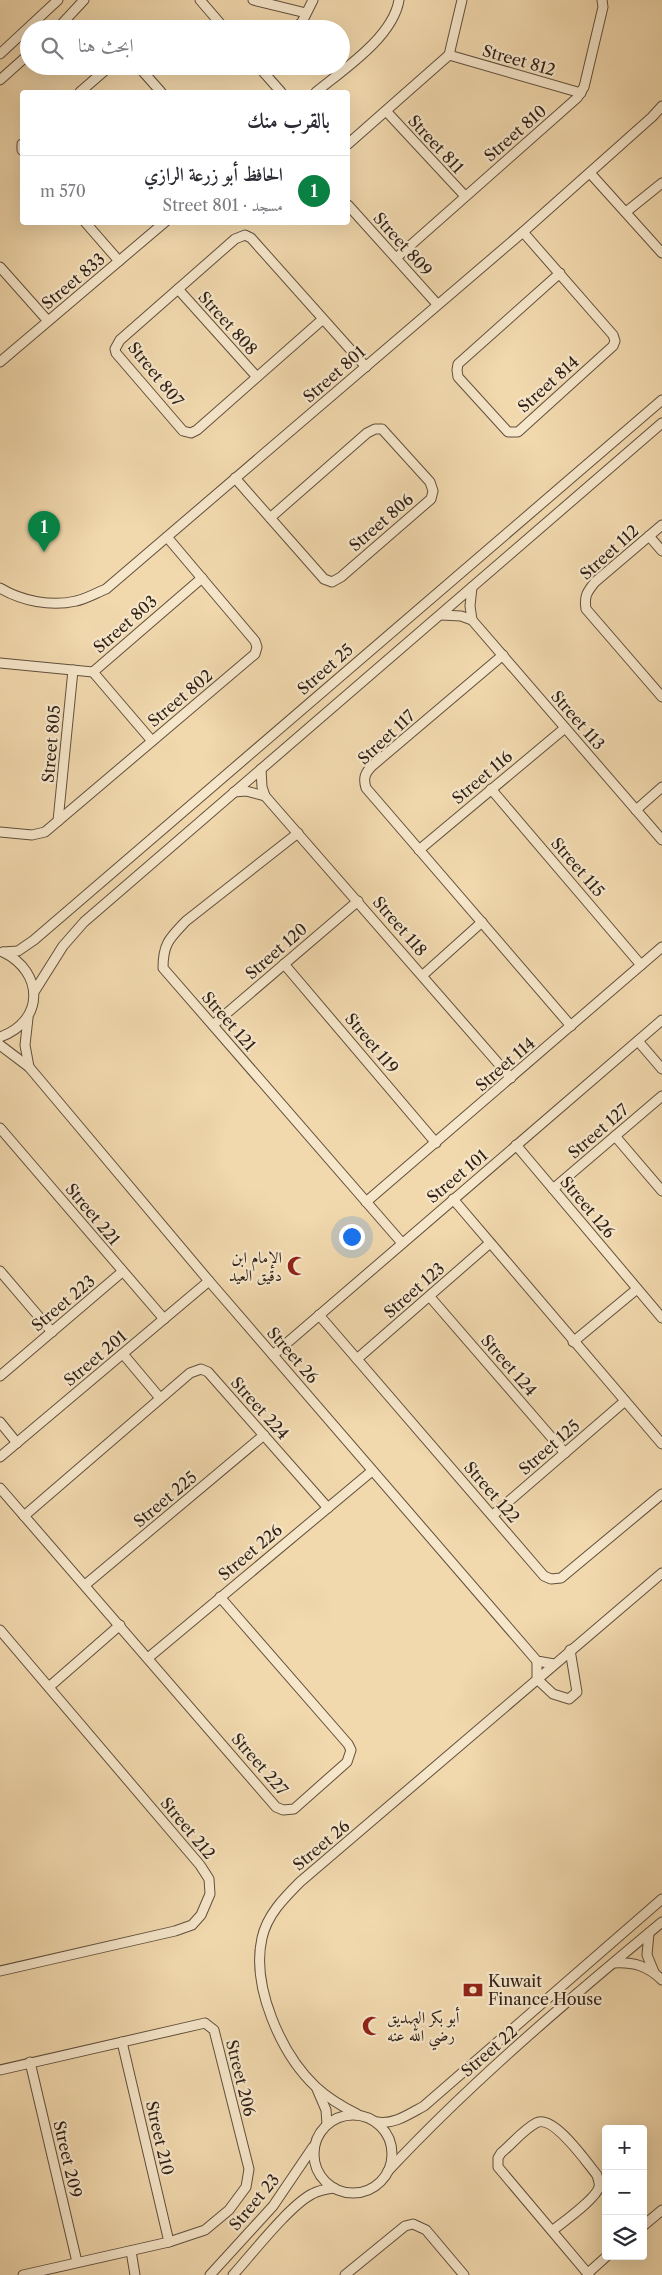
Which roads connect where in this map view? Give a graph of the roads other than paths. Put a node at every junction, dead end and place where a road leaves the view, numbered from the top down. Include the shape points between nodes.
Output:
1 (58, 0) edge
2 (84, 0) edge
3 (200, 0) edge
4 (253, 0) edge
5 (313, 0) edge
6 (399, 0) edge
7 (462, 0) edge
8 (602, 0) edge
9 (306, 13) junction
10 (37, 20) edge
11 (65, 20) edge
12 (217, 20) edge
13 (303, 20) edge
14 (20, 35) edge
15 (0, 54) edge
16 (449, 55) junction
17 (20, 62) edge
18 (350, 63) edge
19 (100, 75) edge
20 (146, 75) edge
21 (266, 75) edge
22 (336, 75) edge
23 (0, 80) edge
24 (82, 90) edge
25 (159, 90) edge
26 (279, 90) edge
27 (318, 90) edge
28 (581, 93) junction
29 (662, 106) edge
30 (386, 111) junction
31 (350, 142) edge
32 (590, 173) junction
33 (662, 184) edge
34 (465, 196) junction
35 (350, 207) edge
36 (626, 212) junction
37 (88, 225) edge
38 (161, 225) edge
39 (523, 232) junction
40 (662, 253) edge
41 (396, 258) junction
42 (119, 261) junction
43 (0, 267) edge
44 (560, 273) junction
45 (4, 278) edge
46 (178, 289) junction
47 (437, 304) junction
48 (323, 319) junction
49 (48, 321) junction
50 (0, 362) edge
51 (366, 367) junction
52 (257, 377) junction
53 (662, 400) edge
54 (662, 423) edge
55 (235, 478) junction
56 (524, 517) junction
57 (270, 518) junction
58 (662, 525) edge
59 (535, 532) junction
60 (649, 536) junction
61 (167, 537) junction
62 (662, 551) edge
63 (202, 578) junction
64 (472, 587) junction
65 (0, 588) edge
66 (441, 615) junction
67 (472, 620) junction
68 (503, 655) junction
69 (0, 663) edge
70 (73, 670) junction
71 (94, 672) junction
72 (662, 697) edge
73 (565, 728) junction
74 (152, 741) junction
75 (261, 769) junction
76 (662, 787) edge
77 (491, 789) junction
78 (233, 792) junction
79 (265, 796) junction
80 (636, 810) junction
81 (58, 821) junction
82 (0, 832) edge
83 (298, 833) junction
84 (662, 840) edge
85 (419, 850) junction
86 (358, 901) junction
87 (482, 922) junction
88 (662, 946) edge
89 (1, 951) edge
90 (284, 964) junction
91 (641, 965) junction
92 (423, 975) junction
93 (34, 992) junction
94 (29, 1014) junction
95 (662, 1020) edge
96 (213, 1025) junction
97 (571, 1026) junction
98 (0, 1037) edge
99 (638, 1041) junction
100 (0, 1045) edge
101 (28, 1067) junction
102 (662, 1069) edge
103 (511, 1078) junction
104 (662, 1096) edge
105 (0, 1128) edge
106 (615, 1136) junction
107 (436, 1142) junction
108 (516, 1145) junction
109 (553, 1189) junction
110 (662, 1191) edge
111 (453, 1199) junction
112 (366, 1202) junction
113 (402, 1243) junction
114 (490, 1243) junction
115 (0, 1272) edge
116 (122, 1272) junction
117 (209, 1281) junction
118 (637, 1289) junction
119 (430, 1297) junction
120 (319, 1315) junction
121 (662, 1318) edge
122 (164, 1319) junction
123 (52, 1332) junction
124 (573, 1342) junction
125 (123, 1354) junction
126 (273, 1355) junction
127 (357, 1359) junction
128 (0, 1376) edge
129 (160, 1398) junction
130 (625, 1401) junction
131 (0, 1422) edge
132 (264, 1435) junction
133 (18, 1443) junction
134 (662, 1444) edge
135 (565, 1453) junction
136 (0, 1457) edge
137 (372, 1471) junction
138 (0, 1488) edge
139 (662, 1494) edge
140 (328, 1508) junction
141 (493, 1515) junction
142 (24, 1516) junction
143 (662, 1573) edge
144 (85, 1585) junction
145 (220, 1597) junction
146 (120, 1625) junction
147 (0, 1630) edge
148 (570, 1650) junction
149 (148, 1658) junction
150 (537, 1661) junction
151 (554, 1664) junction
152 (536, 1679) junction
153 (49, 1687) junction
154 (662, 1899) edge
155 (662, 1922) edge
156 (648, 1934) junction
157 (614, 1963) junction
158 (0, 1971) edge
159 (654, 1972) junction
160 (662, 1980) edge
161 (122, 2042) junction
162 (30, 2062) junction
163 (0, 2070) edge
164 (316, 2086) junction
165 (357, 2114) junction
166 (377, 2122) junction
167 (327, 2124) junction
168 (315, 2144) junction
169 (388, 2171) junction
170 (334, 2188) junction
171 (660, 2214) edge
172 (647, 2223) edge
173 (552, 2230) junction
174 (169, 2242) junction
175 (131, 2251) junction
176 (604, 2260) edge
177 (77, 2262) junction
178 (588, 2274) edge
179 (23, 2275) edge
180 (135, 2275) edge
181 (210, 2275) edge
182 (233, 2275) edge
183 (346, 2275) edge
184 (464, 2275) edge

1 - 10 street
2 - 11 street
3 - 12 street
4 - 9 street
5 - 9 street
6 - 18 street via 387,28
7 - 16 street
8 - 28 street via 603,7
9 - 13 street
14 - 15 street
16 - 28 street, Street 812
16 - 30 street
17 - 23 street
19 - 24 street
20 - 25 street
21 - 26 street
22 - 27 street
28 - 34 street, Street 810
29 - 32 street, Street 801
30 - 31 street
30 - 34 street, Street 811
32 - 36 street
32 - 39 street, Street 801
33 - 36 street
34 - 41 street, Street 810
35 - 41 street, Street 809
36 - 40 street
37 - 42 street
38 - 42 street, Street 833
39 - 44 street, Street 814
39 - 47 street, Street 801
41 - 47 street, Street 809
42 - 49 street, Street 833
43 - 45 street
44 - 44 street, Street 814 via 615,341 518,432 508,432 458,377 456,370 458,364
45 - 49 street
46 - 48 street, Street 807 via 235,239 245,235
46 - 52 street, Street 808
46 - 52 street, Street 807 via 120,340 115,349 183,431 191,433 197,430
47 - 51 street, Street 801
48 - 51 street, Street 807
48 - 52 street, Street 807
49 - 50 street, Street 833
51 - 55 street, Street 801
53 - 56 street, Street 25
54 - 59 street
55 - 57 street, Street 806
55 - 61 street, Street 801
56 - 59 street via 534,523
56 - 89 street, Street 25 via 34,940 18,950
57 - 57 street, Street 806 via 324,578 332,582 431,499 433,491 430,482 382,429 375,429
58 - 60 street, Street 112
59 - 64 street
60 - 62 street
60 - 72 street, Street 112 via 595,582 586,593 585,601 586,609
61 - 63 street, Street 802
61 - 65 street, Street 801 via 106,589 77,601 49,604 22,598
63 - 71 street, Street 803
63 - 74 street, Street 802 via 255,641 255,654
64 - 66 street
64 - 67 street
66 - 67 street
66 - 75 street
67 - 68 street, Street 113
68 - 73 street, Street 113
68 - 85 street, Street 117 via 365,775 366,788
69 - 70 street, Street 803
70 - 71 street, Street 803
70 - 81 street, Street 805
71 - 74 street
73 - 77 street, Street 116
73 - 80 street, Street 113
74 - 81 street, Street 802
75 - 78 street
75 - 79 street
76 - 80 street
77 - 85 street, Street 116
77 - 91 street, Street 115
78 - 79 street via 246,791
78 - 93 street via 84,922 63,946
79 - 83 street, Street 118
80 - 84 street, Street 113
81 - 82 street, Street 802 via 46,832 32,836
83 - 86 street, Street 118
83 - 96 street, Street 121 via 186,921 163,951 163,968
85 - 87 street, Street 117
86 - 90 street, Street 120
86 - 92 street, Street 118
87 - 92 street
87 - 97 street, Street 117
88 - 91 street, Street 114
89 - 93 street via 25,967
90 - 96 street, Street 120
90 - 107 street, Street 119
91 - 97 street, Street 114
92 - 103 street, Street 118
93 - 94 street
94 - 98 street via 11,1033
94 - 101 street via 25,1045
95 - 99 street, Street 101
96 - 112 street, Street 121
97 - 103 street, Street 114
99 - 102 street
99 - 108 street, Street 101
100 - 101 street, Street 26
101 - 117 street, Street 26
103 - 107 street, Street 114
104 - 106 street, Street 127
105 - 116 street, Street 221
106 - 109 street, Street 127
106 - 110 street
107 - 112 street, Street 114
108 - 109 street, Street 126
108 - 111 street, Street 101
109 - 118 street, Street 126
111 - 113 street, Street 101
111 - 114 street
112 - 113 street, Street 121
113 - 120 street, Street 101
114 - 119 street, Street 123
114 - 124 street
115 - 123 street
116 - 122 street, Street 221
116 - 123 street, Street 223
117 - 122 street, Street 201
117 - 126 street, Street 26
118 - 121 street, Street 126
118 - 124 street
119 - 127 street, Street 123
119 - 135 street, Street 124
120 - 126 street, Street 101
120 - 127 street, Street 122
122 - 125 street, Street 201
123 - 128 street, Street 223
124 - 130 street
125 - 129 street
125 - 133 street, Street 201
126 - 137 street, Street 26
127 - 141 street, Street 122
129 - 132 street, Street 224 via 190,1373 201,1369 208,1372
129 - 142 street, Street 224
130 - 134 street
130 - 135 street, Street 125
131 - 133 street
132 - 140 street, Street 224
132 - 144 street, Street 225
133 - 136 street, Street 201
135 - 141 street, Street 125
137 - 140 street, Street 226
137 - 150 street, Street 26
138 - 142 street, Street 227
139 - 141 street, Street 122 via 555,1580 544,1576
140 - 145 street, Street 226
142 - 144 street, Street 227
143 - 148 street, Street 26
144 - 146 street, Street 227
145 - 149 street, Street 226
145 - 149 street, Street 227 via 348,1744 347,1762 294,1809 276,1807
146 - 149 street, Street 227
146 - 153 street
147 - 153 street, Street 212
148 - 151 street, Street 26
148 - 152 street via 577,1688 575,1695 568,1699 559,1698
150 - 151 street
150 - 152 street
151 - 152 street, Street 26
152 - 164 street, Street 26 via 300,1882 270,1917 262,1938 261,1981 278,2033
153 - 158 street, Street 212 via 200,1865 209,1879 210,1894 201,1915 192,1925
154 - 166 street, Street 22 via 424,2106 394,2121
155 - 156 street, Street 22
156 - 157 street, Street 22
156 - 159 street via 646,1955
157 - 159 street via 641,1964
157 - 169 street, Street 22 via 458,2099
159 - 160 street
161 - 162 street, Street 206
161 - 174 street, Street 210
161 - 174 street, Street 206 via 201,2023 210,2025 214,2030 248,2168 246,2188 218,2220 205,2230
162 - 163 street, Street 206
162 - 177 street, Street 209
164 - 165 street, Street 26
164 - 167 street, Street 26 via 326,2110
165 - 166 street
165 - 167 street via 341,2116
166 - 169 street via 391,2145
167 - 168 street
168 - 170 street via 317,2170
168 - 181 street, Street 23 via 273,2206
169 - 170 street via 370,2189 352,2192
170 - 182 street, Street 23 via 310,2195 292,2210
171 - 172 street
173 - 173 street via 501,2173 498,2162 501,2153 535,2123 544,2121 555,2126 599,2181 594,2195
173 - 178 street
174 - 175 street, Street 206
175 - 177 street, Street 206
175 - 180 street
176 - 178 street
177 - 179 street, Street 206
183 - 184 street via 406,2226 413,2224 426,2230

